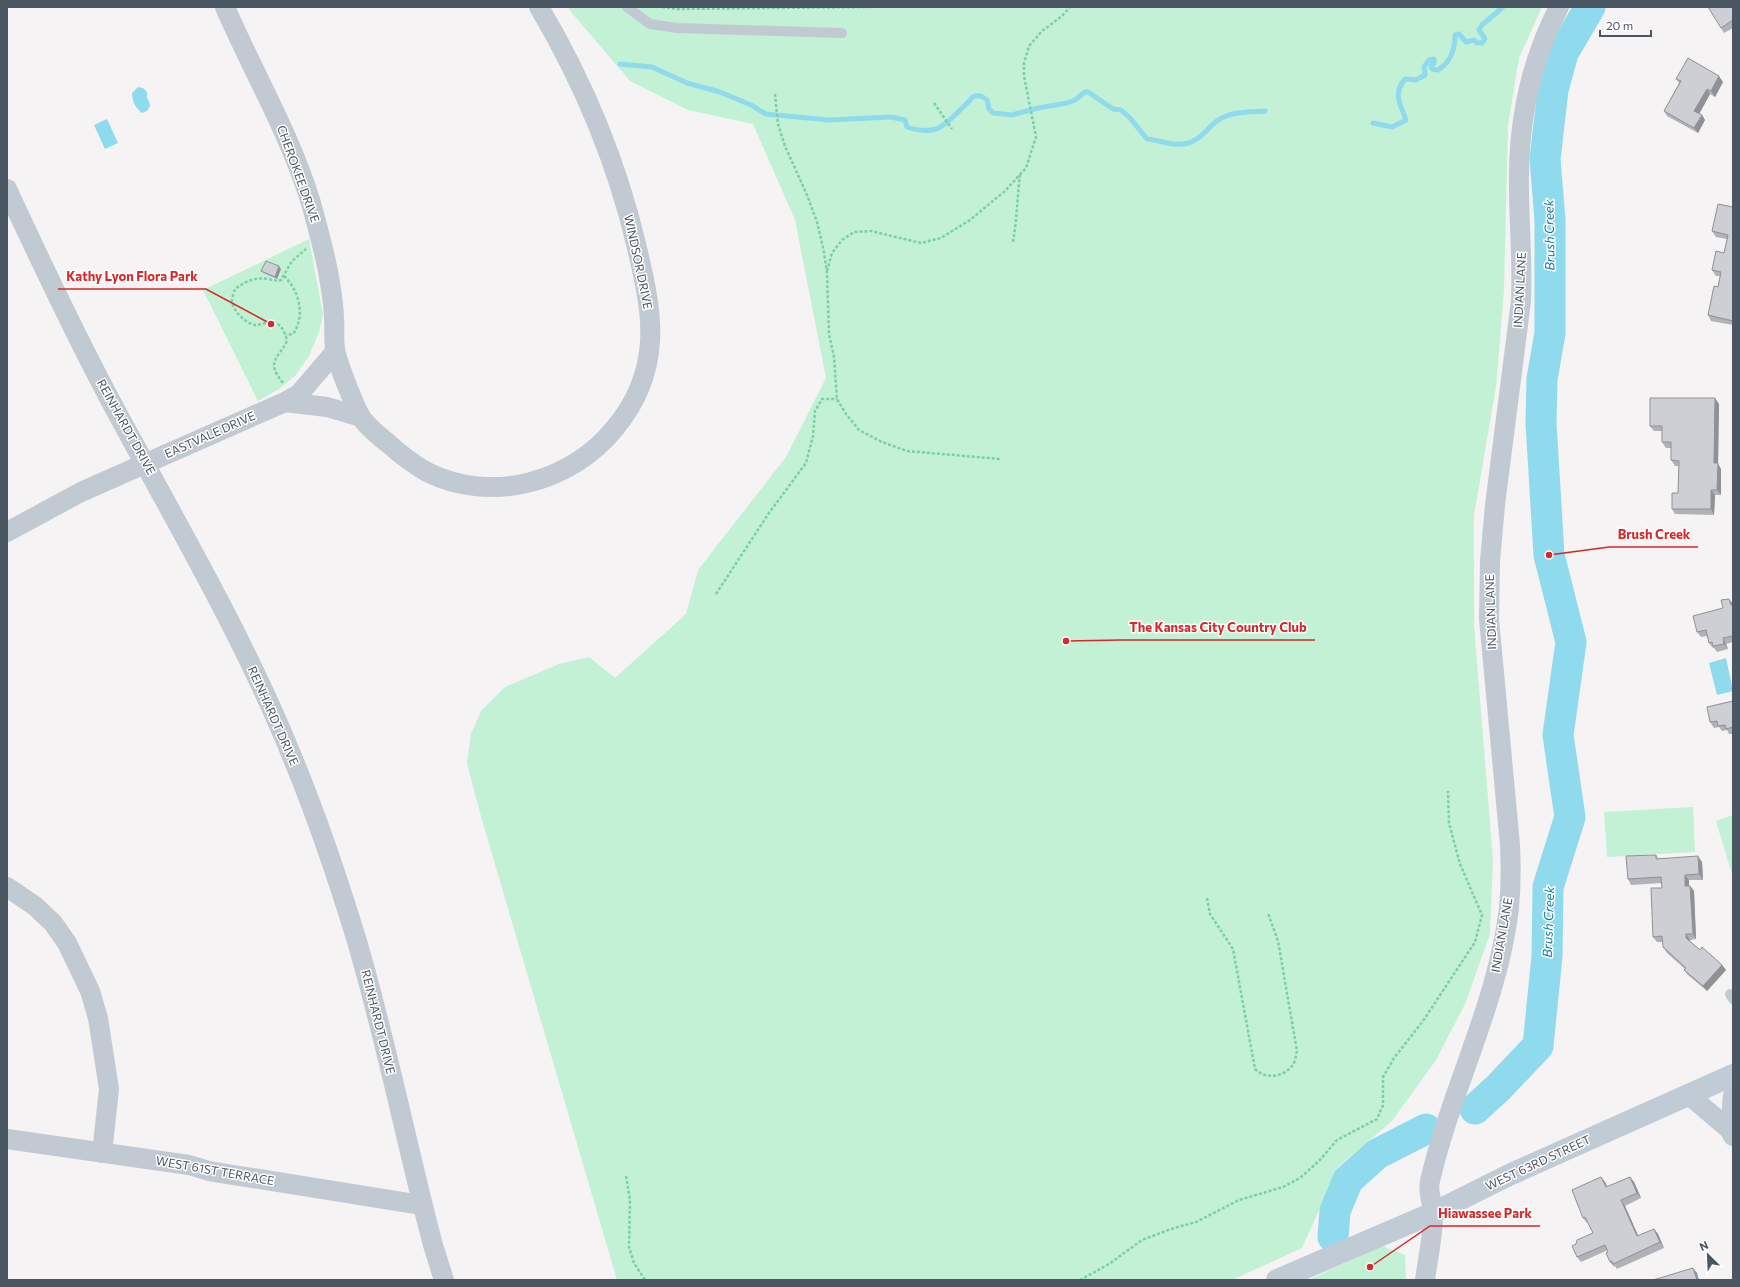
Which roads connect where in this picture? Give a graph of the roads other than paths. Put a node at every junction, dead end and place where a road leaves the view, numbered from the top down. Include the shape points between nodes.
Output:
1 (225, 7) edge
2 (539, 7) edge
3 (626, 7) edge
4 (1558, 7) edge
5 (842, 33) dead end
6 (7, 189) edge
7 (335, 352) junction
8 (285, 393) junction
9 (361, 417) junction
10 (145, 463) junction
11 (7, 532) edge
12 (7, 887) edge
13 (1733, 1076) edge
14 (1733, 1095) edge
15 (1690, 1096) junction
16 (1732, 1133) edge
17 (7, 1139) edge
18 (102, 1153) junction
19 (422, 1205) junction
20 (1433, 1213) junction
21 (444, 1280) edge
22 (1277, 1280) edge
23 (1425, 1280) edge

1 - 7 street, CHEROKEE DRIVE via 281,127 310,200 331,284
2 - 9 street, WINDSOR DRIVE via 558,38 590,103 615,169 632,225 648,306 650,340 647,366 636,396 625,416 592,453 547,478 508,486 482,486 457,482 428,472 403,457
3 - 5 lane via 650,24 677,28
4 - 20 street, INDIAN LANE via 1530,81 1524,117 1519,170 1522,301 1490,562 1490,619 1510,845 1508,910 1498,966 1483,1018 1429,1183
6 - 10 street, REINHARDT DRIVE via 57,295
7 - 8 street, EASTVALE DRIVE via 299,394
7 - 9 street, WINDSOR DRIVE
8 - 9 street
8 - 10 street, EASTVALE DRIVE
10 - 11 street, EASTVALE DRIVE via 80,492
10 - 19 street, REINHARDT DRIVE via 226,613 288,747 323,835 376,1011
12 - 18 street via 35,906 52,923 67,943 90,990 98,1018 109,1089
13 - 15 main road, WEST 63RD STREET
14 - 16 street
15 - 16 street
15 - 20 main road, WEST 63RD STREET via 1509,1175
17 - 18 street, WEST 61ST TERRACE
18 - 19 street, WEST 61ST TERRACE via 189,1165 210,1171
19 - 21 street, REINHARDT DRIVE
20 - 22 main road, WEST 63RD STREET
20 - 23 street, INDIAN LANE

